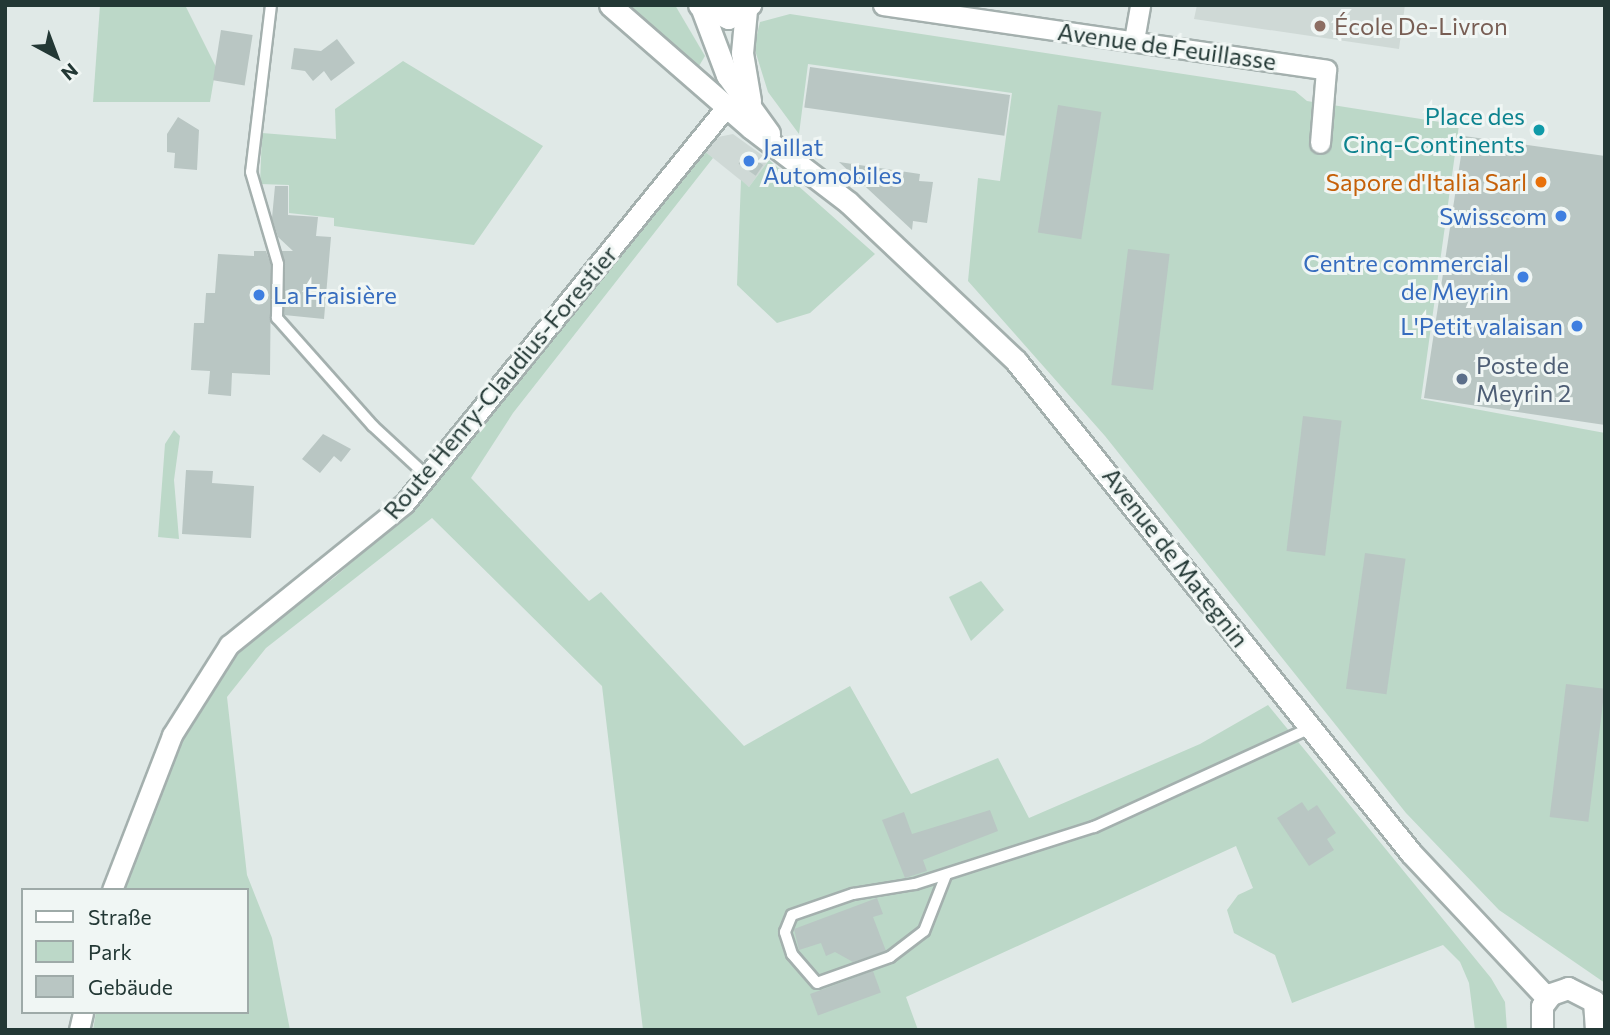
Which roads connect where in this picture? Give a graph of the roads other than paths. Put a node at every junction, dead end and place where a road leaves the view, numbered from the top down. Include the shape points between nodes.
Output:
1 (271, 5) edge
2 (610, 5) edge
3 (883, 5) edge
4 (1140, 5) edge
5 (700, 7) edge
6 (748, 7) edge
7 (1134, 40) junction
8 (750, 105) junction
9 (727, 106) junction
10 (776, 143) junction
11 (1320, 143) dead end
12 (428, 477) junction
13 (1311, 728) junction
14 (946, 875) junction
15 (113, 888) edge
16 (1547, 998) junction
17 (1599, 1027) edge
18 (1542, 1030) edge

1 - 12 lane via 251,172 278,264 276,318 373,426
2 - 9 main road, Avenue de Mategnin
3 - 7 street, Avenue de Feuillasse
4 - 7 street
5 - 6 main road via 727,18
5 - 8 main road, Avenue de Mategnin via 727,75
6 - 8 main road, Avenue de Mategnin via 743,53
7 - 11 street, Avenue de Feuillasse via 1326,70
8 - 10 main road, Avenue de Mategnin
9 - 10 main road, Avenue de Mategnin
9 - 12 street, Route Henry-Claudius-Forestier
10 - 13 main road, Avenue de Mategnin via 903,250 1016,361
12 - 15 street, Route Henry-Claudius-Forestier via 375,531 257,621 220,657 173,736
13 - 14 lane via 1120,817
13 - 16 main road, Avenue de Mategnin via 1443,889
14 - 14 lane via 853,894 792,915 785,932 792,954 817,983 890,957 924,931
16 - 17 main road via 1562,989 1580,990 1597,1007
16 - 18 main road via 1539,1015

